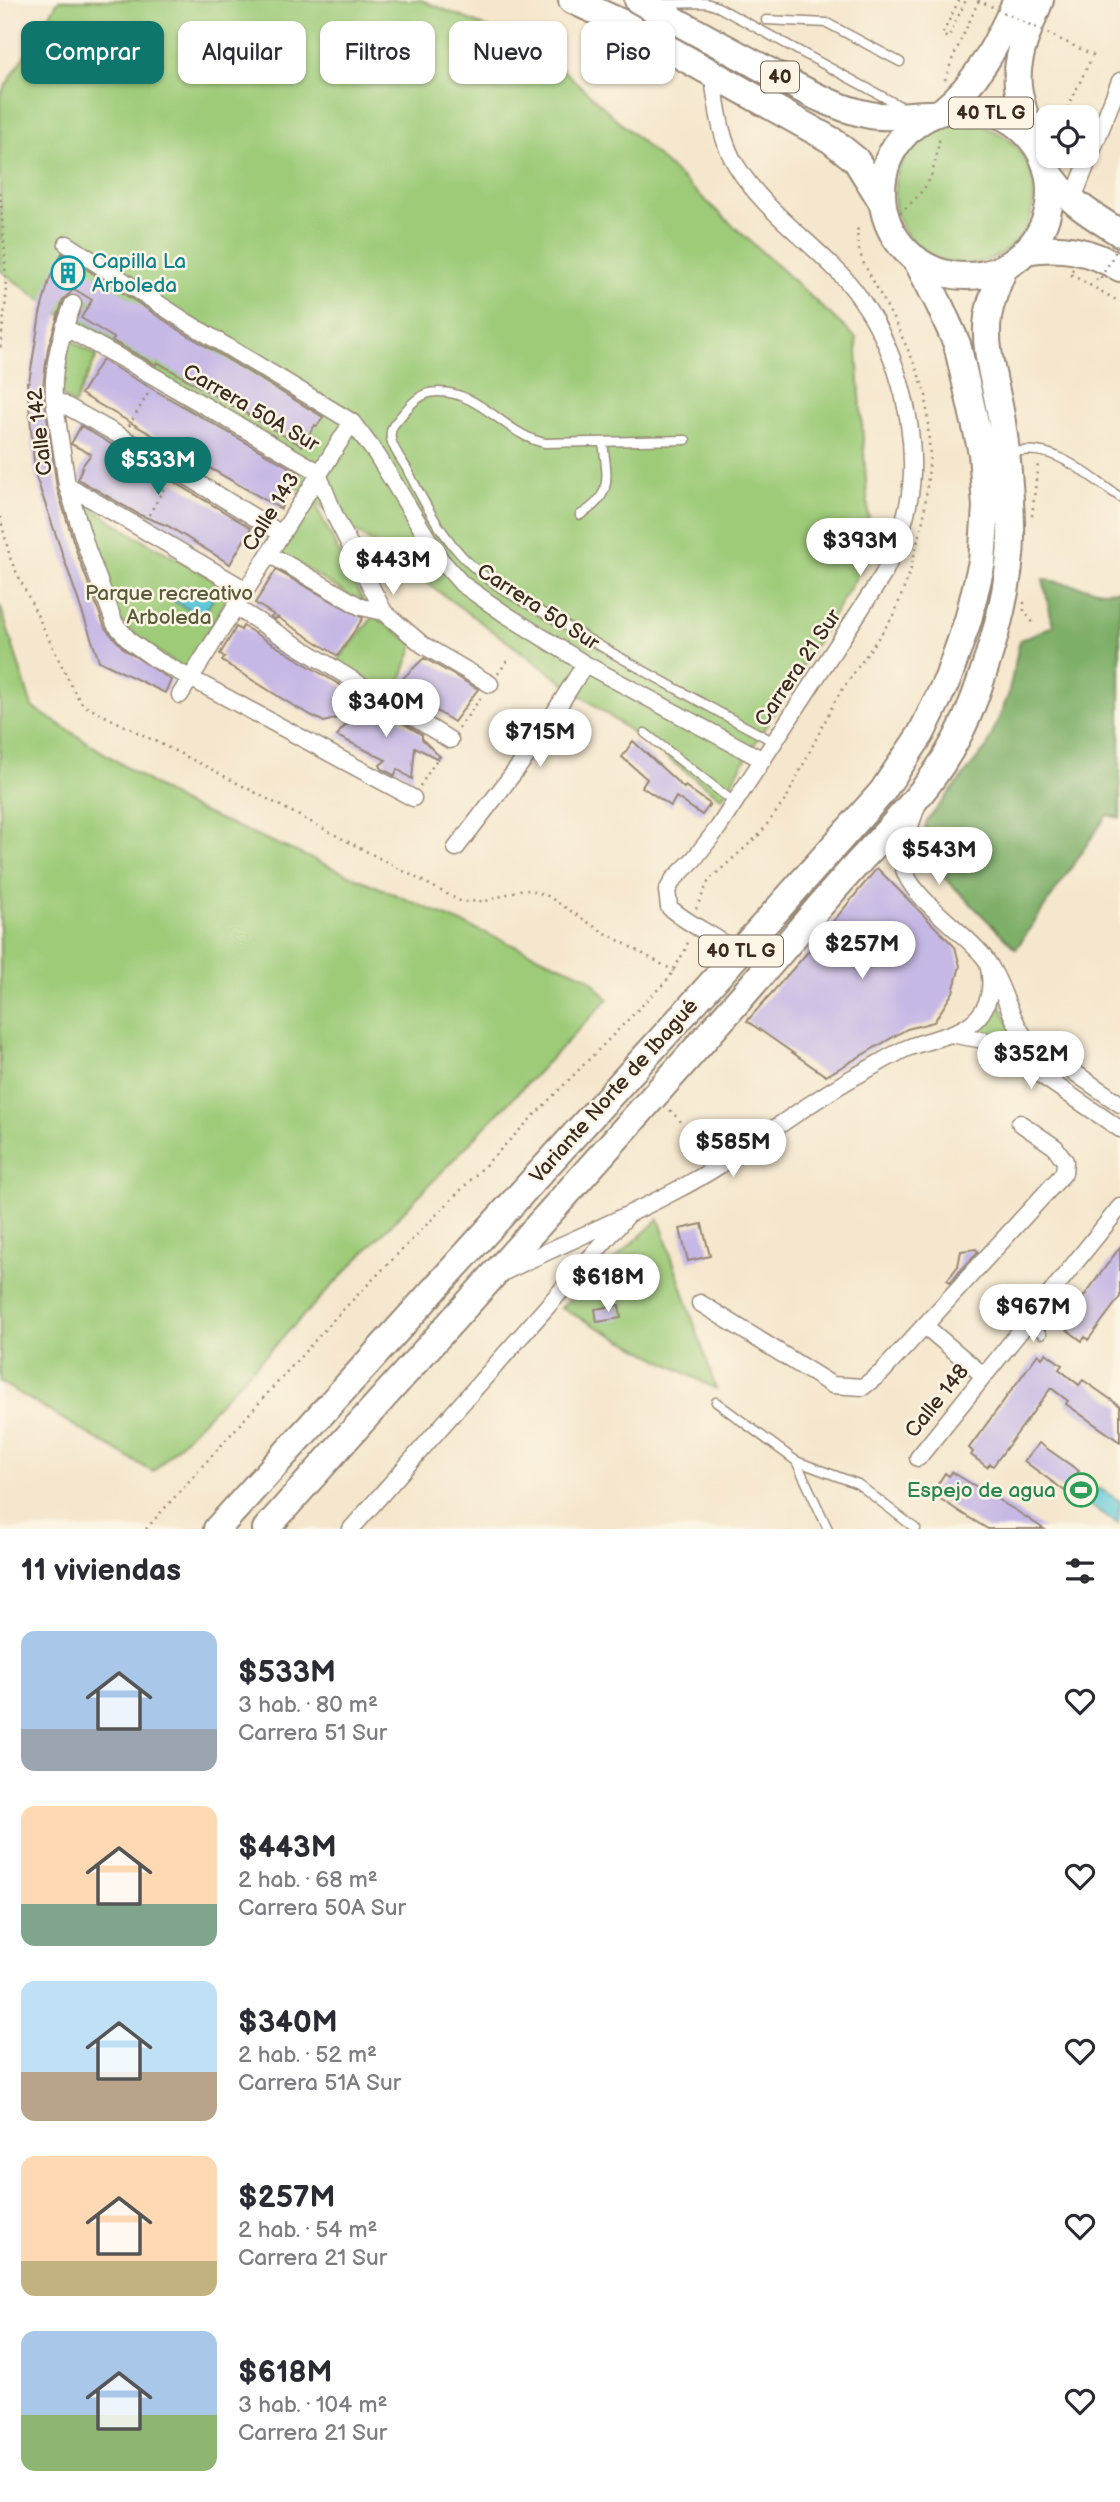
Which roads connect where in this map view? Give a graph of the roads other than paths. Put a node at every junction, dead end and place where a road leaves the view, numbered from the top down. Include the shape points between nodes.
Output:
1 (572, 0) edge
2 (1017, 0) edge
3 (1040, 0) edge
4 (643, 3) edge
5 (766, 20) dead end
6 (900, 62) dead end
7 (712, 72) junction
8 (1120, 81) edge
9 (1115, 109) edge
10 (935, 112) junction
11 (1032, 140) junction
12 (1047, 169) junction
13 (1072, 201) junction
14 (891, 208) junction
15 (1120, 233) edge
16 (67, 244) dead end
17 (916, 259) junction
18 (1015, 259) junction
19 (1120, 268) edge
20 (73, 304) dead end
21 (64, 327) junction
22 (54, 399) junction
23 (352, 422) junction
24 (686, 440) dead end
25 (603, 442) junction
26 (1007, 454) junction
27 (319, 475) junction
28 (67, 485) junction
29 (1120, 497) edge
30 (580, 515) dead end
31 (282, 534) junction
32 (269, 554) junction
33 (246, 590) junction
34 (236, 607) junction
35 (384, 612) junction
36 (585, 664) junction
37 (191, 678) junction
38 (491, 684) dead end
39 (180, 695) dead end
40 (645, 733) dead end
41 (450, 740) dead end
42 (774, 742) junction
43 (763, 760) junction
44 (919, 797) junction
45 (413, 798) dead end
46 (735, 803) junction
47 (456, 848) dead end
48 (738, 954) junction
49 (988, 963) junction
50 (950, 1034) junction
51 (1026, 1039) junction
52 (1010, 1054) junction
53 (1120, 1104) edge
54 (1020, 1123) dead end
55 (1120, 1129) edge
56 (1120, 1207) edge
57 (631, 1212) junction
58 (494, 1277) junction
59 (700, 1303) dead end
60 (1028, 1322) junction
61 (925, 1326) junction
62 (1042, 1334) dead end
63 (984, 1376) junction
64 (716, 1402) dead end
65 (918, 1458) dead end
66 (796, 1461) junction
67 (217, 1529) edge
68 (266, 1529) edge
69 (351, 1529) edge
70 (828, 1529) edge
71 (916, 1529) edge

1 - 7 main road, 40
2 - 10 main road, 40 TL G via 974,80
3 - 11 main road, 40 TL G via 1019,65 1018,86
4 - 10 main road, 40 via 841,107 873,116
5 - 6 lane via 827,23
7 - 14 main road, 40 via 844,149
7 - 42 street, Carrera 21 Sur via 734,162 758,197 819,253 864,305 891,355 904,397 911,452 911,482 895,550
8 - 9 street
9 - 13 street
10 - 11 main road, 40 TL G via 984,110 1011,121
10 - 14 main road, 40 TL G via 908,131 889,156 884,171
11 - 12 main road, 40 TL G
12 - 13 main road
12 - 18 main road, 40 TL G via 1049,205 1044,222 1036,238
13 - 15 main road
14 - 17 main road, 40 TL G via 890,228
16 - 23 street, Carrera 50 Sur
17 - 18 main road, 40 TL G via 953,274 979,274
17 - 48 main road, Variante Norte de Ibagué / 40 TL G via 957,344 982,453 986,507 982,562 968,620 948,678 921,734 882,792
18 - 19 main road via 1046,248 1086,251
18 - 26 main road, Variante Norte de Ibagué / 40 TL G via 993,298 987,330
20 - 21 street, Calle 142
21 - 22 street, Calle 142 via 55,363
21 - 27 street, Carrera 50A Sur
22 - 28 street, Calle 142
22 - 31 street
23 - 27 street, Calle 143
23 - 36 street, Carrera 50 Sur via 440,559 463,584
24 - 25 lane
25 - 30 lane via 604,492 597,505
25 - 42 lane via 530,440 480,404 435,392 415,400 391,427 390,439 425,504 473,567 620,658
26 - 29 lane via 1027,449 1053,453
26 - 44 main road, Variante Norte de Ibagué / 40 TL G via 1012,528 993,635 955,742
27 - 31 street, Calle 143
27 - 35 street, Carrera 50A Sur
28 - 33 street
28 - 37 street, Calle 142 via 115,624 139,648
31 - 32 street, Calle 143
32 - 33 street, Calle 143
32 - 35 street via 361,607
33 - 34 street, Calle 143
34 - 37 street, Calle 143
34 - 41 street
35 - 38 street via 423,645
36 - 43 street, Carrera 50 Sur
36 - 47 street via 529,753
37 - 39 street, Calle 143
37 - 45 street, Calle 142
40 - 46 lane
42 - 43 street, Carrera 21 Sur
43 - 46 street, Carrera 21 Sur
44 - 49 street via 903,867 910,883
44 - 58 main road, Variante Norte de Ibagué / 40 TL G
46 - 48 street, Carrera 21 Sur via 667,891 668,907
48 - 67 main road, Variante Norte de Ibagué / 40 TL G
49 - 50 street via 989,999 966,1027
49 - 51 street
50 - 52 street via 984,1040
50 - 57 street via 905,1049 776,1125 727,1161
51 - 52 street
51 - 53 street
52 - 55 street
54 - 61 street via 1055,1147 1065,1161 1064,1173
56 - 60 street, Calle 148
57 - 58 street
57 - 69 street
58 - 68 main road, Variante Norte de Ibagué / 40 TL G
59 - 61 street via 832,1385 846,1388 863,1387
60 - 62 lane
60 - 63 street, Calle 148
61 - 63 street
63 - 65 street, Calle 148
64 - 66 lane
66 - 70 lane
66 - 71 lane via 858,1484

